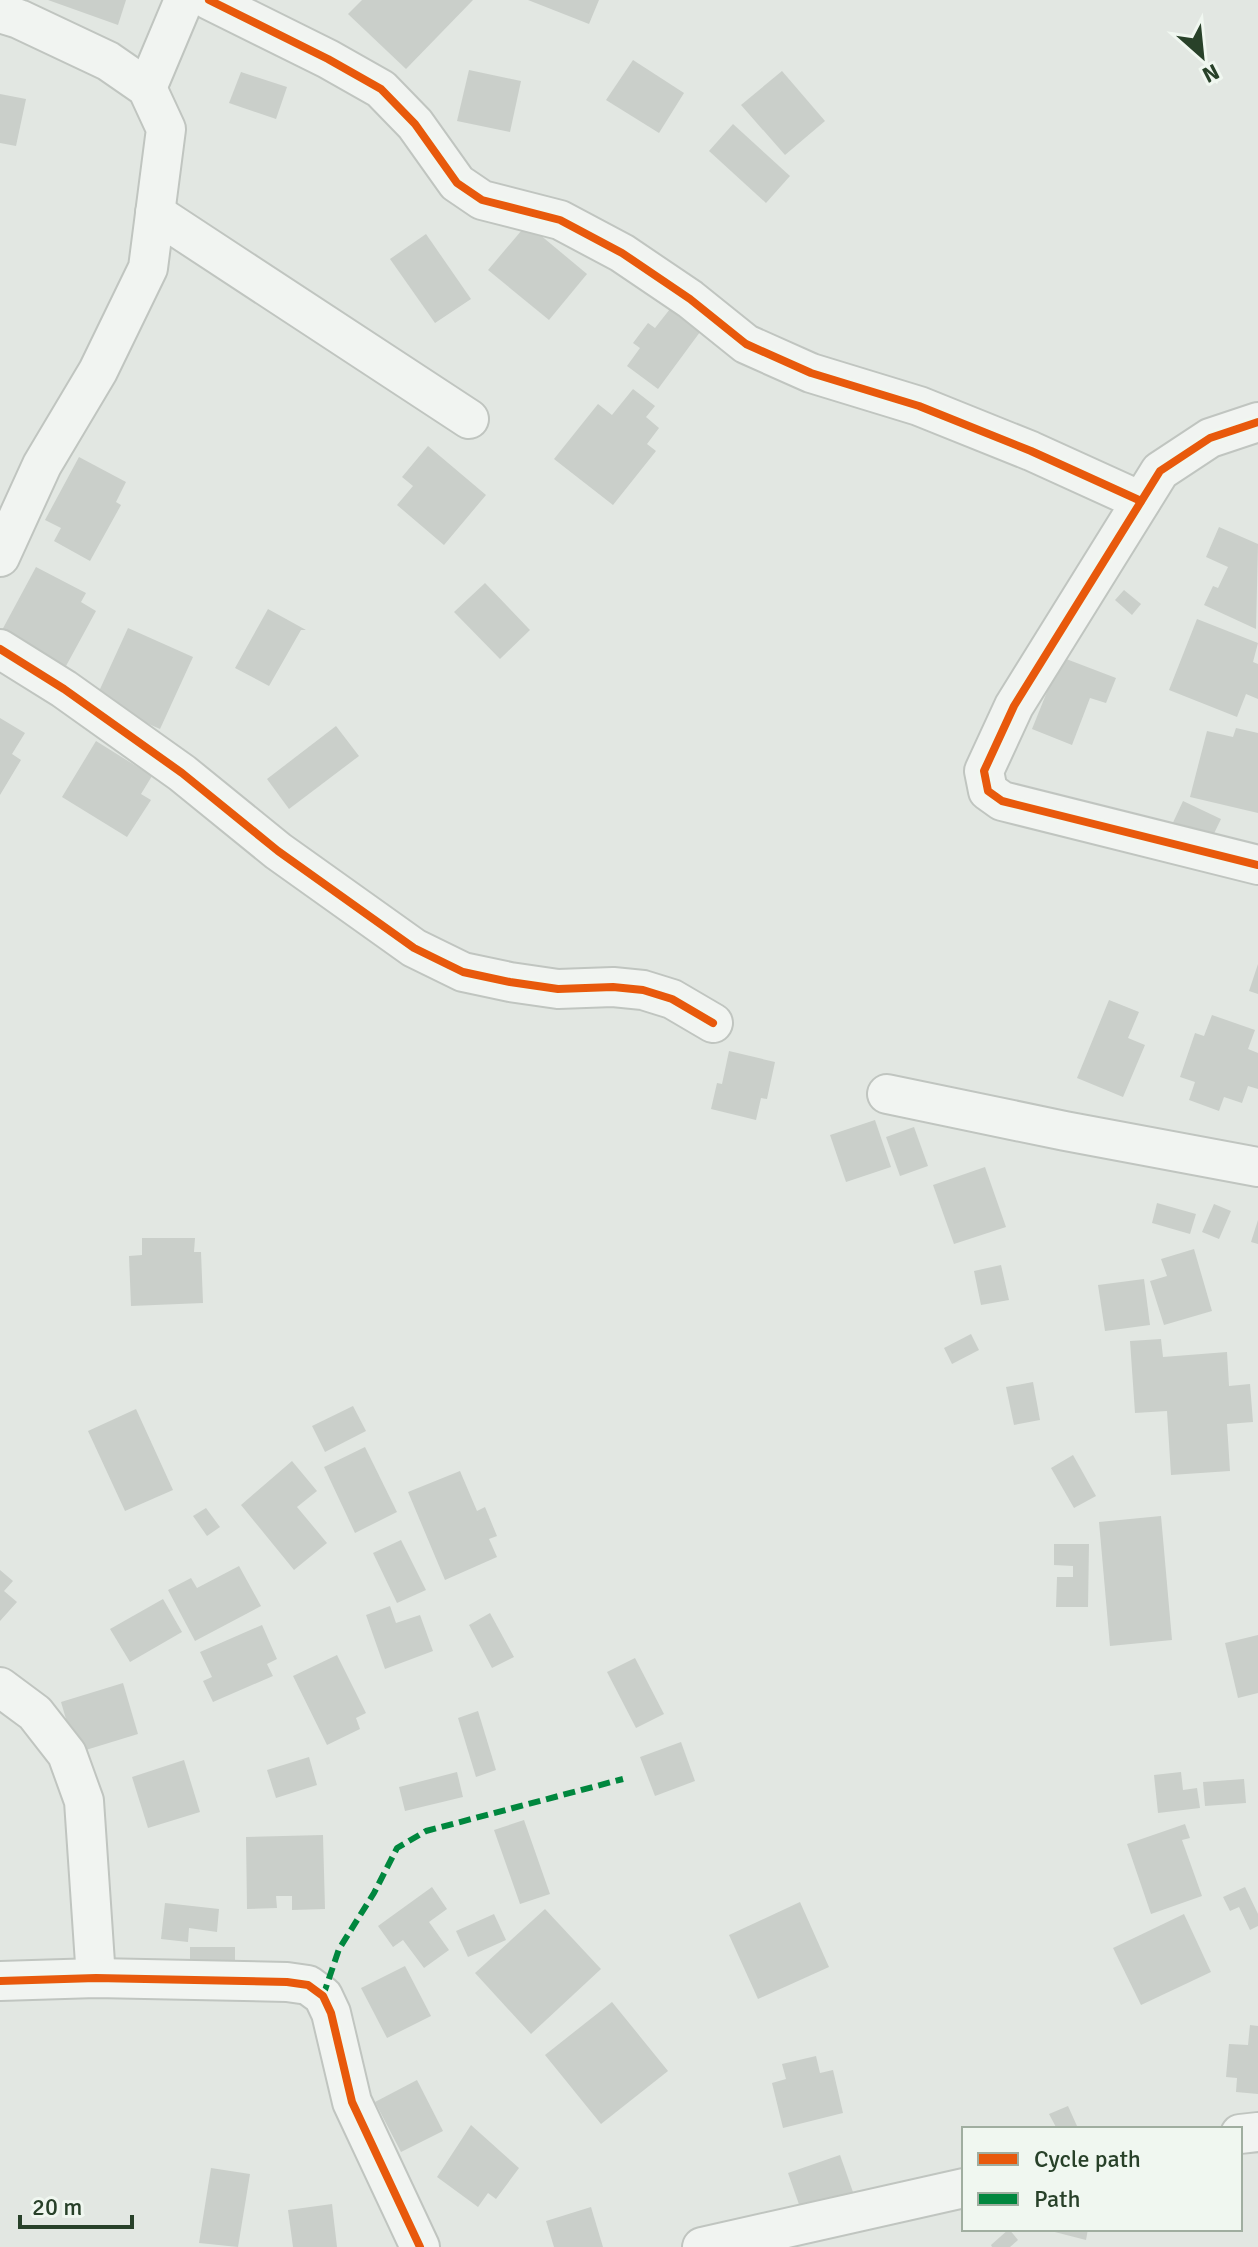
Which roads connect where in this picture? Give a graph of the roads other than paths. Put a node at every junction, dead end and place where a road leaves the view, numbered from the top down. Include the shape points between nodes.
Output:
1 (184, 0) edge
2 (209, 0) edge
3 (0, 13) edge
4 (147, 88) junction
5 (155, 213) junction
6 (469, 419) dead end
7 (1258, 422) edge
8 (1141, 501) junction
9 (0, 557) edge
10 (0, 649) edge
11 (1258, 865) edge
12 (713, 1023) dead end
13 (887, 1094) dead end
14 (1258, 1167) edge
15 (0, 1687) edge
16 (96, 1978) junction
17 (0, 1981) edge
18 (962, 2188) edge
19 (420, 2247) edge
20 (702, 2247) edge

1 - 4 street
2 - 8 street via 381,89 415,124 457,183 482,200 560,220 622,253 746,344 811,373 919,406
3 - 4 street via 108,61
4 - 5 street via 166,129
5 - 6 street
5 - 9 street via 148,268 98,371 42,465
7 - 8 street via 1210,438 1160,471
8 - 11 street via 1014,706 984,771 984,782 1002,801
10 - 12 street via 182,773 278,851 414,948 463,972 510,982 558,989 643,990 672,999
13 - 14 street
15 - 16 street via 35,1713 67,1754 84,1801
16 - 17 street
16 - 19 street via 287,1982 308,1985 323,1996 352,2102
18 - 20 street

